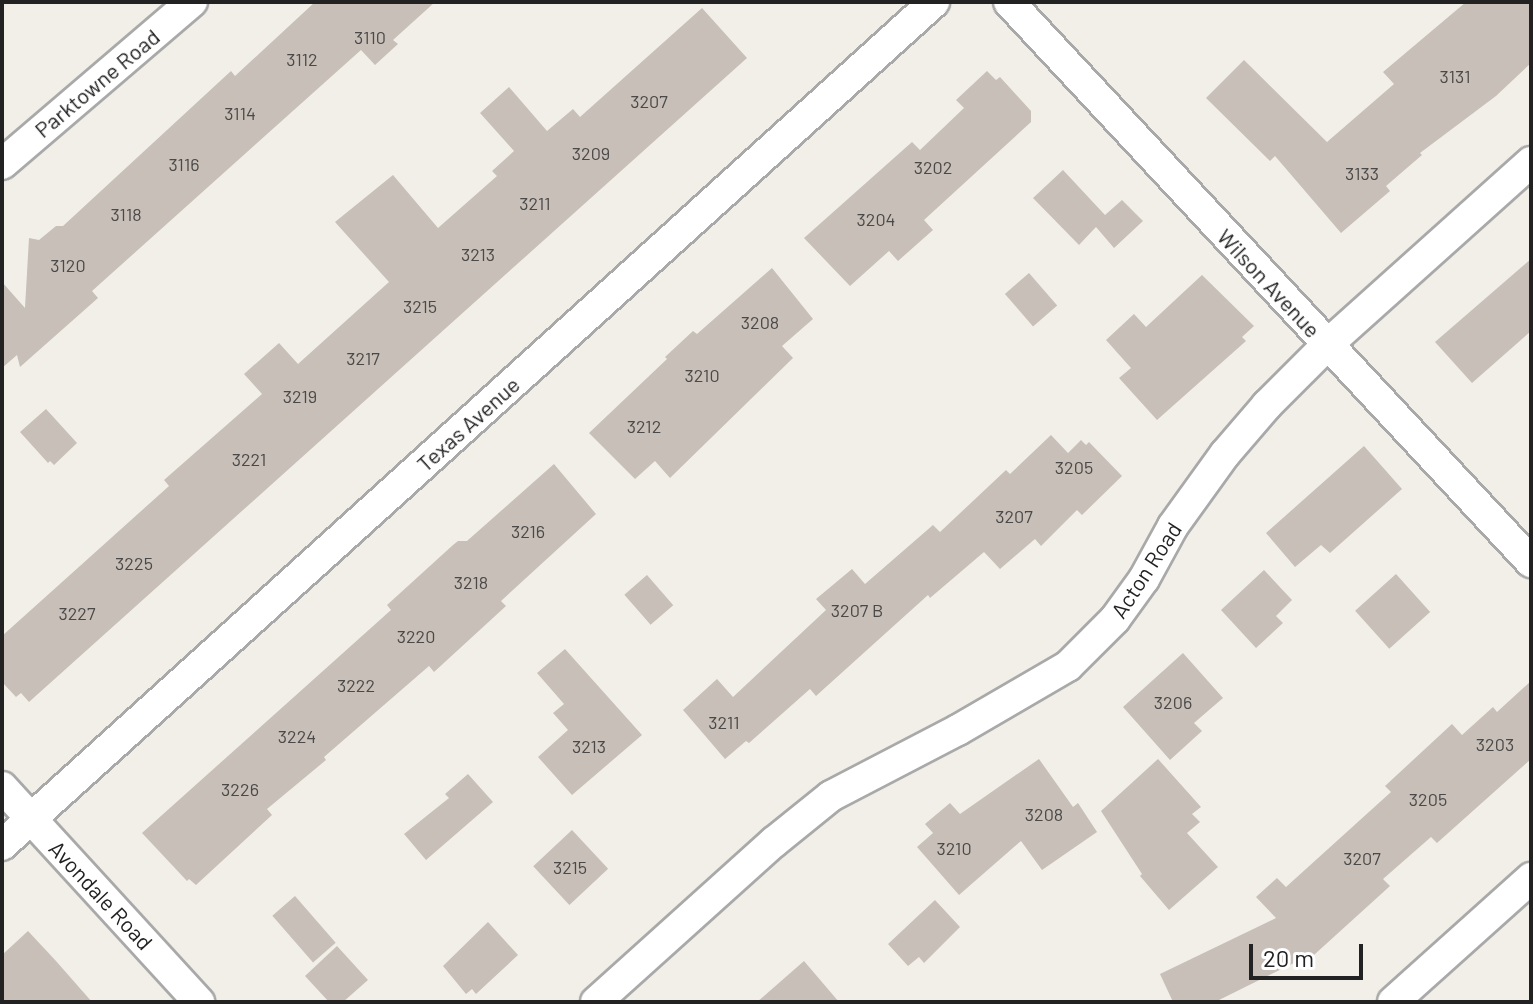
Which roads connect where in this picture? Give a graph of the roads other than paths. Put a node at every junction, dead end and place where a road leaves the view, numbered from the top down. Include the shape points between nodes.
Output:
1 (192, 2) edge
2 (934, 2) edge
3 (1009, 2) edge
4 (1531, 162) edge
5 (2, 164) edge
6 (1327, 345) junction
7 (1531, 562) edge
8 (2, 787) edge
9 (31, 819) junction
10 (2, 845) edge
11 (1531, 878) edge
12 (199, 1002) edge
13 (596, 1002) edge
14 (1393, 1002) edge

1 - 5 street, Parktowne Road
2 - 9 street, Texas Avenue
3 - 6 street, Wilson Avenue
4 - 6 street, Acton Road
6 - 7 street, Wilson Avenue
6 - 13 street, Acton Road via 1225,454 1115,619 1068,666 831,796
8 - 9 street, Avondale Road
9 - 10 street, Texas Avenue
9 - 12 street, Avondale Road
11 - 14 street

